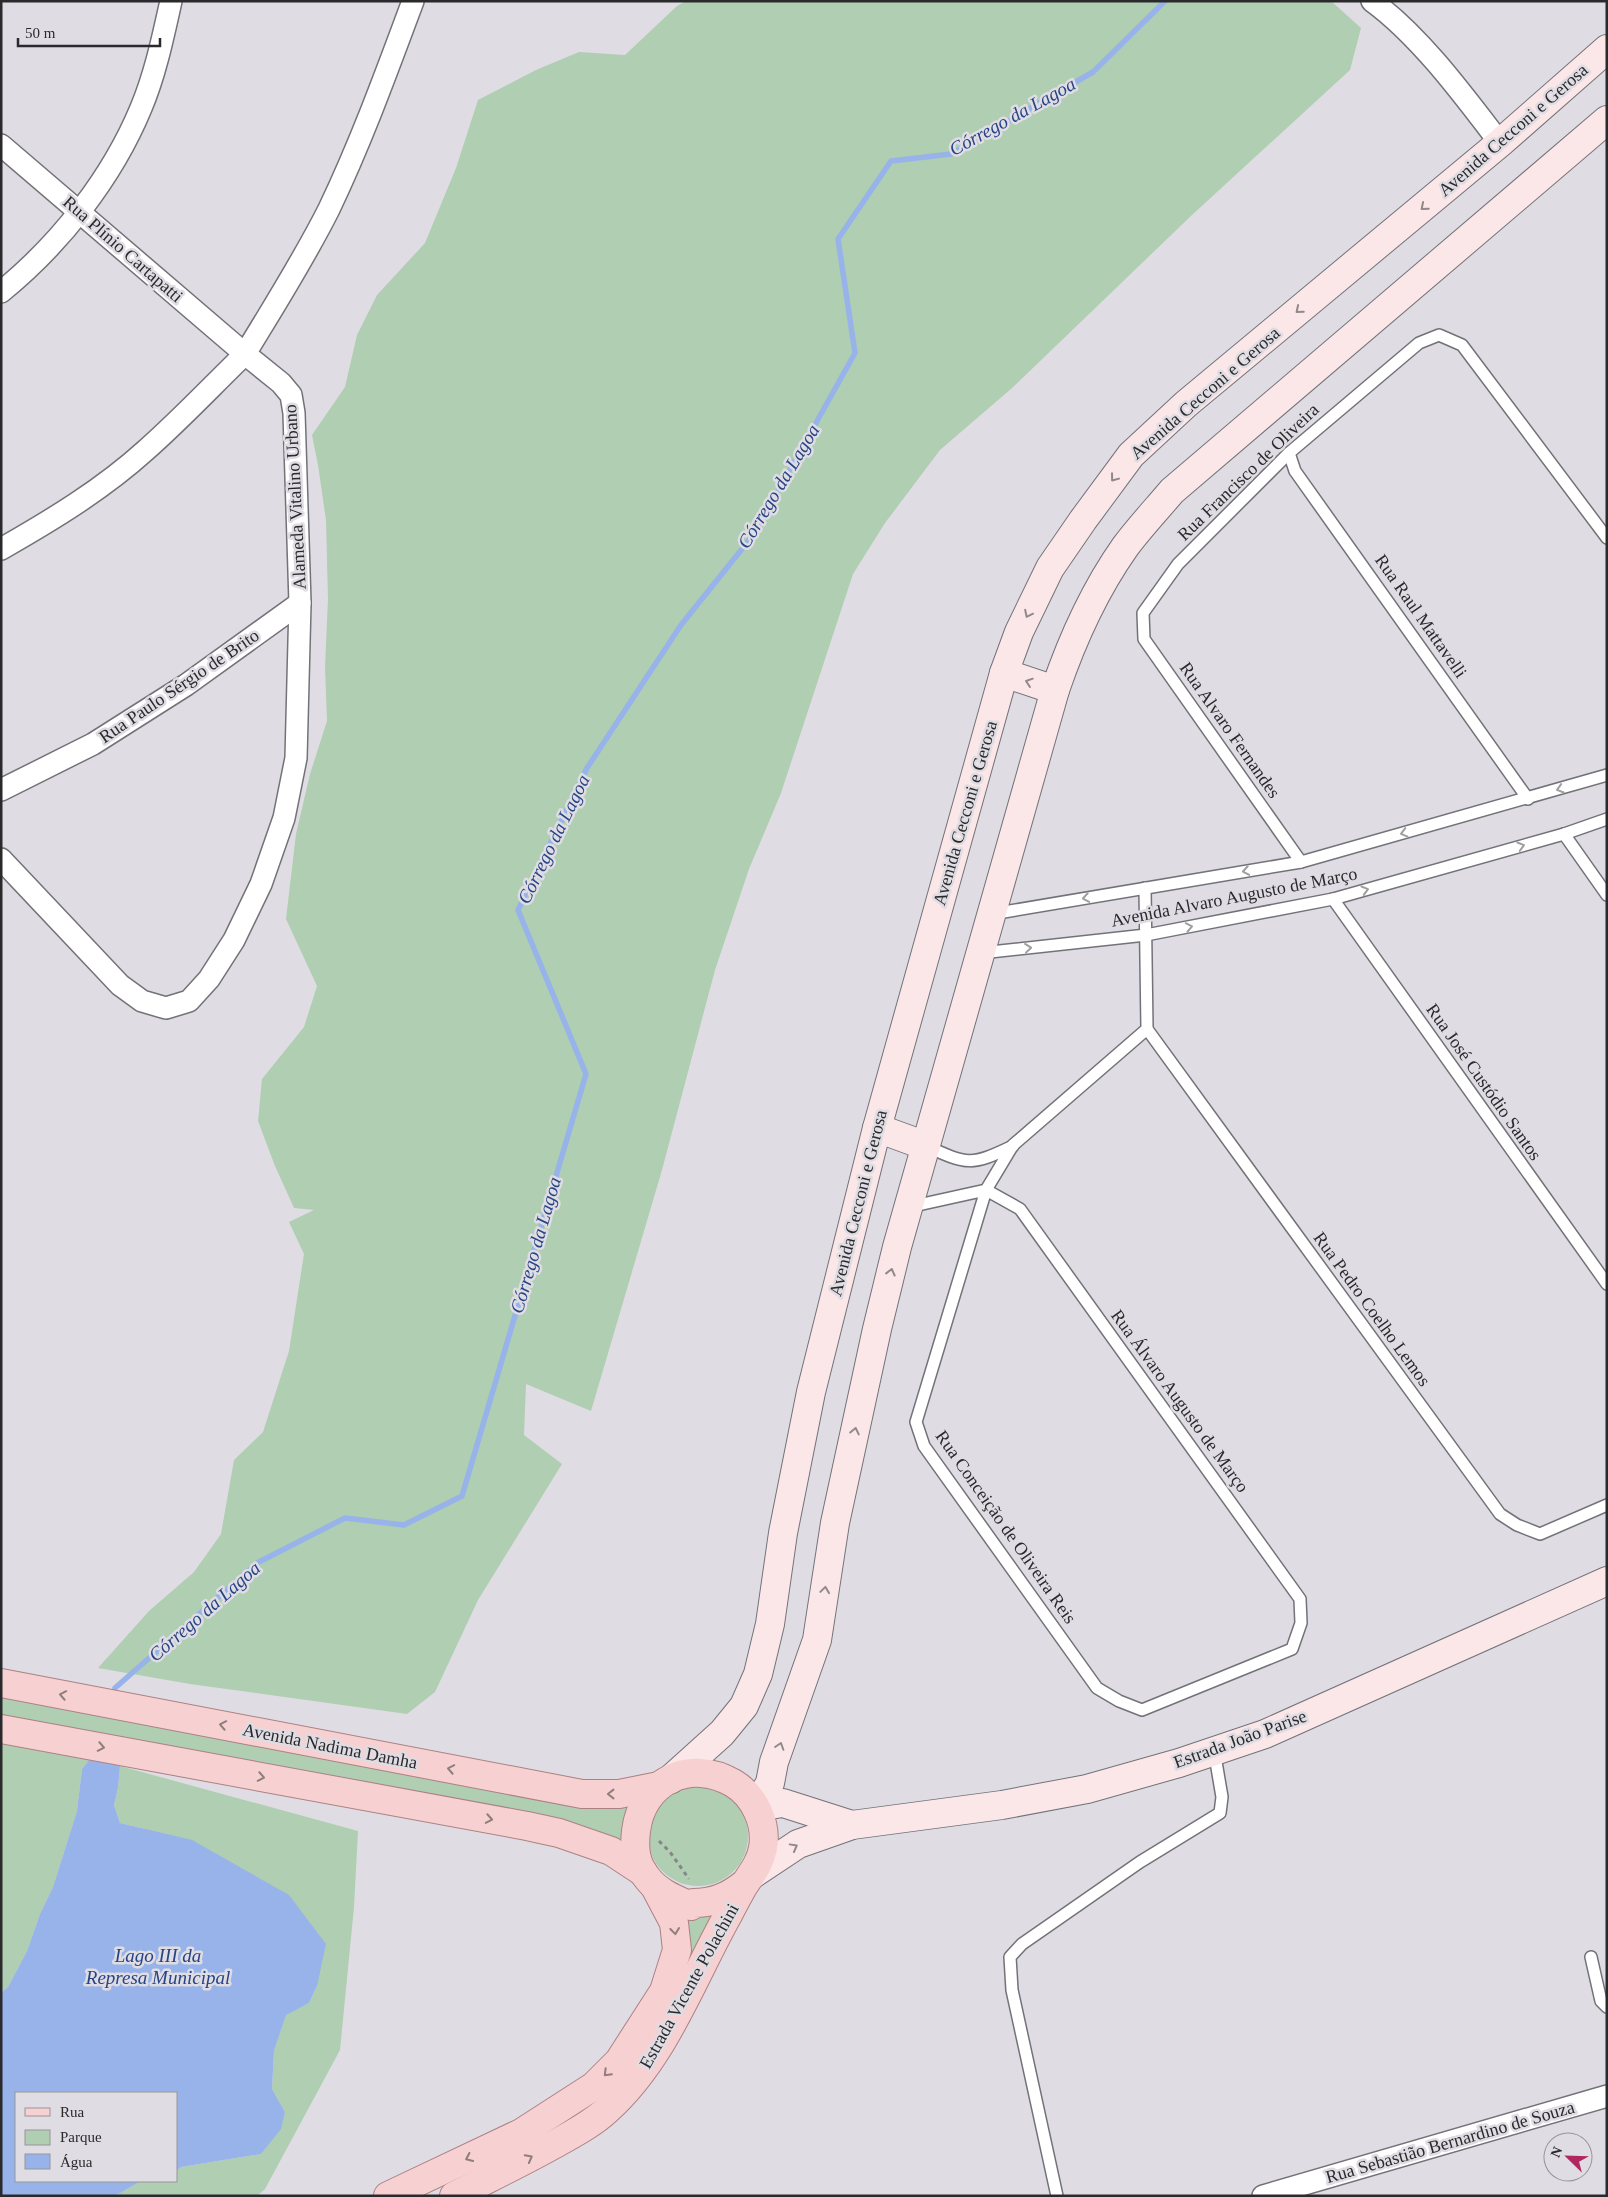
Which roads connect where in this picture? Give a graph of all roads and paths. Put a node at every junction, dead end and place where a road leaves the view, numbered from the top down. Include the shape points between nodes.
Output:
1 (171, 1) edge
2 (413, 1) edge
3 (1372, 1) edge
4 (1607, 49) edge
5 (1607, 120) edge
6 (1500, 143) junction
7 (1, 145) edge
8 (80, 211) junction
9 (1, 292) edge
10 (245, 354) junction
11 (1289, 453) junction
12 (1607, 538) edge
13 (1, 549) edge
14 (300, 603) junction
15 (1143, 614) joint
16 (1004, 673) junction
17 (1054, 690) junction
18 (1607, 775) edge
19 (1, 790) edge
20 (1528, 799) junction
21 (1607, 819) edge
22 (1564, 834) junction
23 (1, 859) edge
24 (1301, 862) junction
25 (1145, 888) junction
26 (1607, 895) edge
27 (1333, 899) junction
28 (991, 914) junction
29 (1146, 935) junction
30 (979, 954) junction
31 (1147, 1029) junction
32 (877, 1128) junction
33 (1013, 1145) junction
34 (926, 1146) junction
35 (986, 1190) junction
36 (908, 1207) junction
37 (1607, 1284) edge
38 (1607, 1505) edge
39 (1607, 1581) edge
40 (1213, 1682) joint
41 (1, 1683) edge
42 (1, 1728) edge
43 (1214, 1750) junction
44 (665, 1782) junction
45 (777, 1793) junction
46 (756, 1807) junction
47 (852, 1825) junction
48 (636, 1833) junction
49 (749, 1879) junction
50 (649, 1880) junction
51 (691, 1906) junction
52 (1591, 1957) dead end
53 (1607, 2007) edge
54 (1607, 2096) edge
55 (388, 2196) edge
56 (454, 2196) edge
57 (1057, 2196) edge
58 (1264, 2196) edge

1 - 8 street via 142,108 116,159
2 - 10 street via 380,90 329,209
3 - 6 street via 1387,12 1446,75
4 - 6 street, Avenida Cecconi e Gerosa
5 - 17 street via 1172,492 1125,547 1092,601 1069,648
6 -> 16 street, Avenida Cecconi e Gerosa via 1186,404 1131,455 1050,568 1019,632
7 - 8 street, Rua Plínio Cartapatti
8 - 9 street via 26,272
8 - 10 street, Rua Plínio Cartapatti
10 - 13 street via 146,450 94,491
10 - 14 street, Alameda Vitalino Urbano via 291,395 296,437
11 - 12 lane, Rua Francisco de Oliveira via 1419,343 1439,335 1462,345
11 - 15 lane, Rua Francisco de Oliveira via 1178,564
11 - 20 lane, Rua Raul Mattavelli via 1295,471
14 - 19 street, Rua Paulo Sérgio de Brito via 186,686 93,744
14 - 23 street, Alameda Vitalino Urbano via 296,758 284,818 262,884 234,940 209,979 189,1001 166,1008 142,1001 120,985
15 - 24 lane, Rua Alvaro Fernandes via 1144,639
17 -> 16 street
16 - 32 street, Avenida Cecconi e Gerosa
17 - 28 street
18 -> 20 lane, Avenida Alvaro Augusto de Março
20 -> 24 lane, Avenida Alvaro Augusto de Março
21 - 22 lane, Avenida Alvaro Augusto de Março
22 - 26 lane
27 -> 22 lane, Avenida Alvaro Augusto de Março
24 -> 25 lane, Avenida Alvaro Augusto de Março
25 -> 28 lane, Avenida Alvaro Augusto de Março
25 - 29 lane
29 -> 27 lane, Avenida Alvaro Augusto de Março
27 - 37 lane, Rua José Custódio Santos
28 - 30 street
30 -> 29 lane, Avenida Alvaro Augusto de Março
29 - 31 lane
30 - 34 street
31 - 33 lane, Rua Conceição de Oliveira Reis
31 - 38 lane, Rua Pedro Coelho Lemos via 1500,1514 1540,1534
32 - 34 street
32 - 44 street, Avenida Cecconi e Gerosa via 811,1392 783,1534 770,1624 758,1674 744,1706 727,1726
33 - 34 lane, Rua Conceição de Oliveira Reis via 984,1160 971,1162 952,1158
33 - 35 lane, Rua Conceição de Oliveira Reis
34 - 36 street
35 - 36 lane
35 - 40 lane, Rua Álvaro Augusto de Março via 1020,1209 1300,1599 1301,1623 1292,1649
35 - 40 lane, Rua Conceição de Oliveira Reis via 916,1422 924,1446 1097,1688 1142,1710
45 -> 36 street via 774,1762 817,1640 835,1523 877,1329
39 - 43 street, Estrada João Parise via 1265,1734
44 -> 41 main road, Avenida Nadima Damha via 619,1794 582,1794
42 -> 50 main road via 558,1833 611,1851
43 - 47 street, Estrada João Parise via 1179,1763 1046,1798
43 - 57 lane via 1222,1797 1220,1813 1140,1862 1022,1944 1010,1957 1012,1990
44 - 46 main road, Avenida Nadima Damha via 698,1773 725,1778 748,1795
44 - 48 main road, Estrada Vicente Polachini via 642,1805
45 - 46 street
45 - 47 street, Estrada João Parise
46 - 49 main road, Estrada Vicente Polachini via 761,1820 763,1848
49 -> 47 street, Estrada João Parise via 798,1844
48 - 50 main road, Estrada Vicente Polachini via 633,1842 636,1855
48 - 51 path via 659,1841 670,1852 691,1884
49 - 51 main road via 721,1899
56 -> 49 main road, Estrada Vicente Polachini via 571,2135 606,2112 637,2079 661,2042
50 - 51 main road via 666,1895
50 -> 55 main road, Estrada Vicente Polachini via 674,1923 677,1950 664,1991 619,2062 594,2086 521,2134
52 - 53 lane via 1601,2000
54 - 58 street, Rua Sebastião Bernardino de Souza

